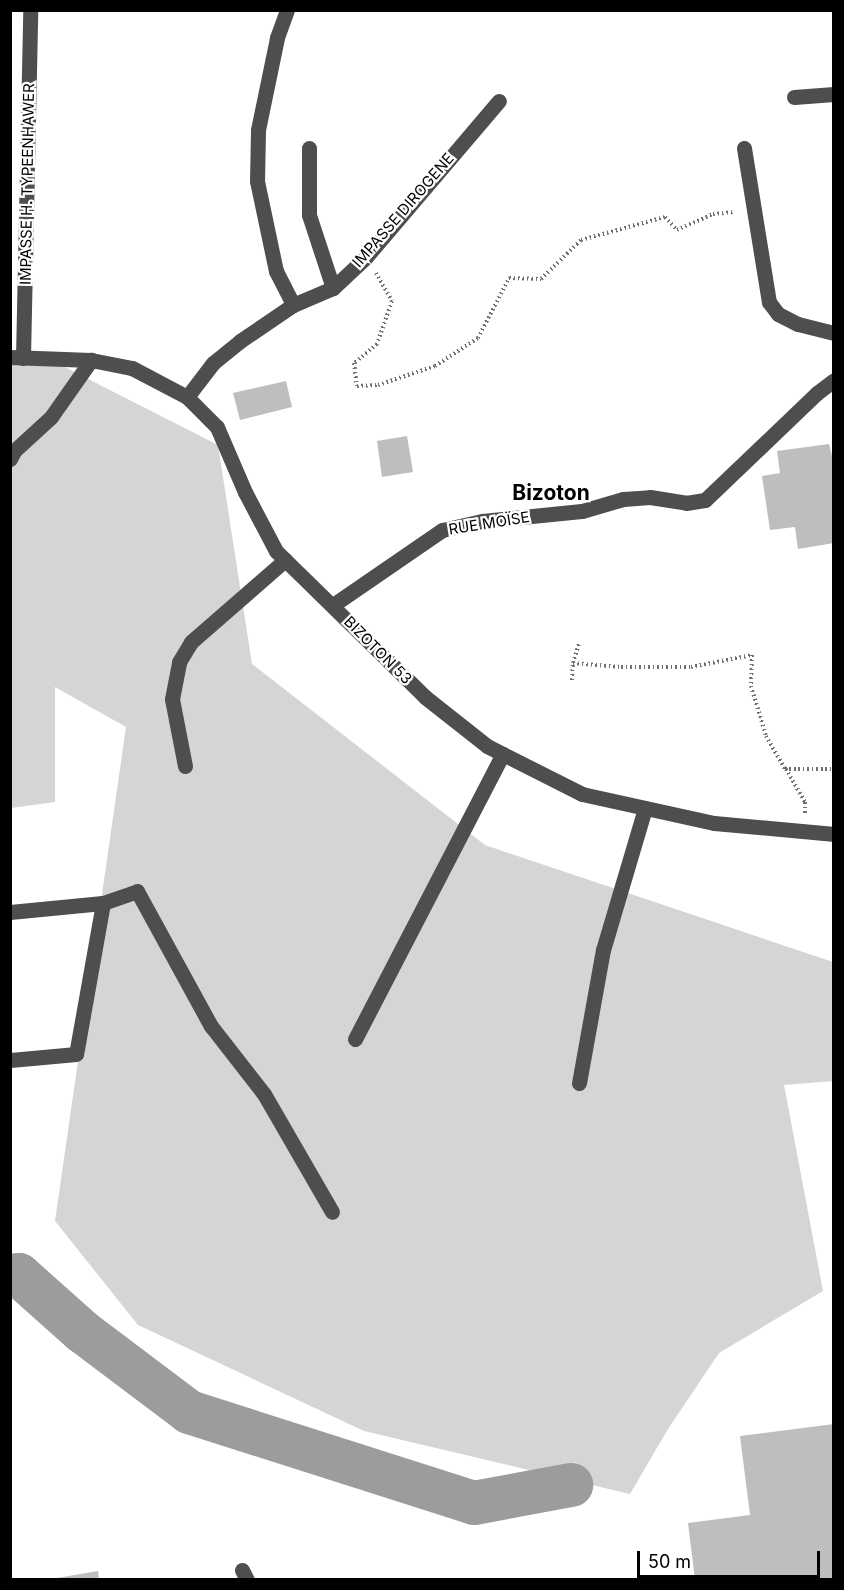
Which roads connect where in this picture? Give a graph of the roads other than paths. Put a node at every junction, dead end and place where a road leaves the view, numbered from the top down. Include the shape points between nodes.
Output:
1 (30, 10) edge
2 (287, 10) edge
3 (834, 94) edge
4 (794, 97) dead end
5 (499, 100) dead end
6 (309, 148) dead end
7 (744, 148) dead end
8 (333, 288) junction
9 (293, 305) junction
10 (834, 333) edge
11 (17, 357) edge
12 (91, 360) junction
13 (834, 380) edge
14 (187, 397) junction
15 (10, 459) edge
16 (285, 560) junction
17 (333, 604) junction
18 (503, 754) junction
19 (185, 766) dead end
20 (645, 808) junction
21 (834, 834) edge
22 (103, 903) junction
23 (10, 912) edge
24 (355, 1039) dead end
25 (10, 1060) edge
26 (579, 1083) dead end
27 (332, 1212) dead end

1 - 11 street, IMPASSE H. TYPEENHAWER
2 - 9 street via 277,38 258,130 257,181 276,271
3 - 4 street
5 - 8 street, IMPASSE DIROGENE via 366,256
6 - 8 street via 309,215
7 - 10 street via 769,302 778,314 798,324
8 - 9 street, IMPASSE DIROGENE
9 - 14 street, IMPASSE DIROGENE via 213,363
11 - 12 street, BIZOTON 53
12 - 14 street, BIZOTON 53 via 132,368
12 - 15 street via 51,417
13 - 17 street, RUE MOÏSE via 705,500 686,503 623,499 582,511 482,521 442,530
14 - 16 street, BIZOTON 53 via 217,427 245,492 276,551
16 - 17 street, BIZOTON 53
16 - 19 street via 191,642 179,662 172,699
17 - 18 street, BIZOTON 53 via 425,697 487,747
18 - 20 street, BIZOTON 53 via 582,794
18 - 24 street
20 - 21 street, BIZOTON 53 via 714,823
20 - 26 street via 603,950
22 - 23 street
22 - 25 street via 76,1054
22 - 27 street via 137,891 211,1026 264,1094

